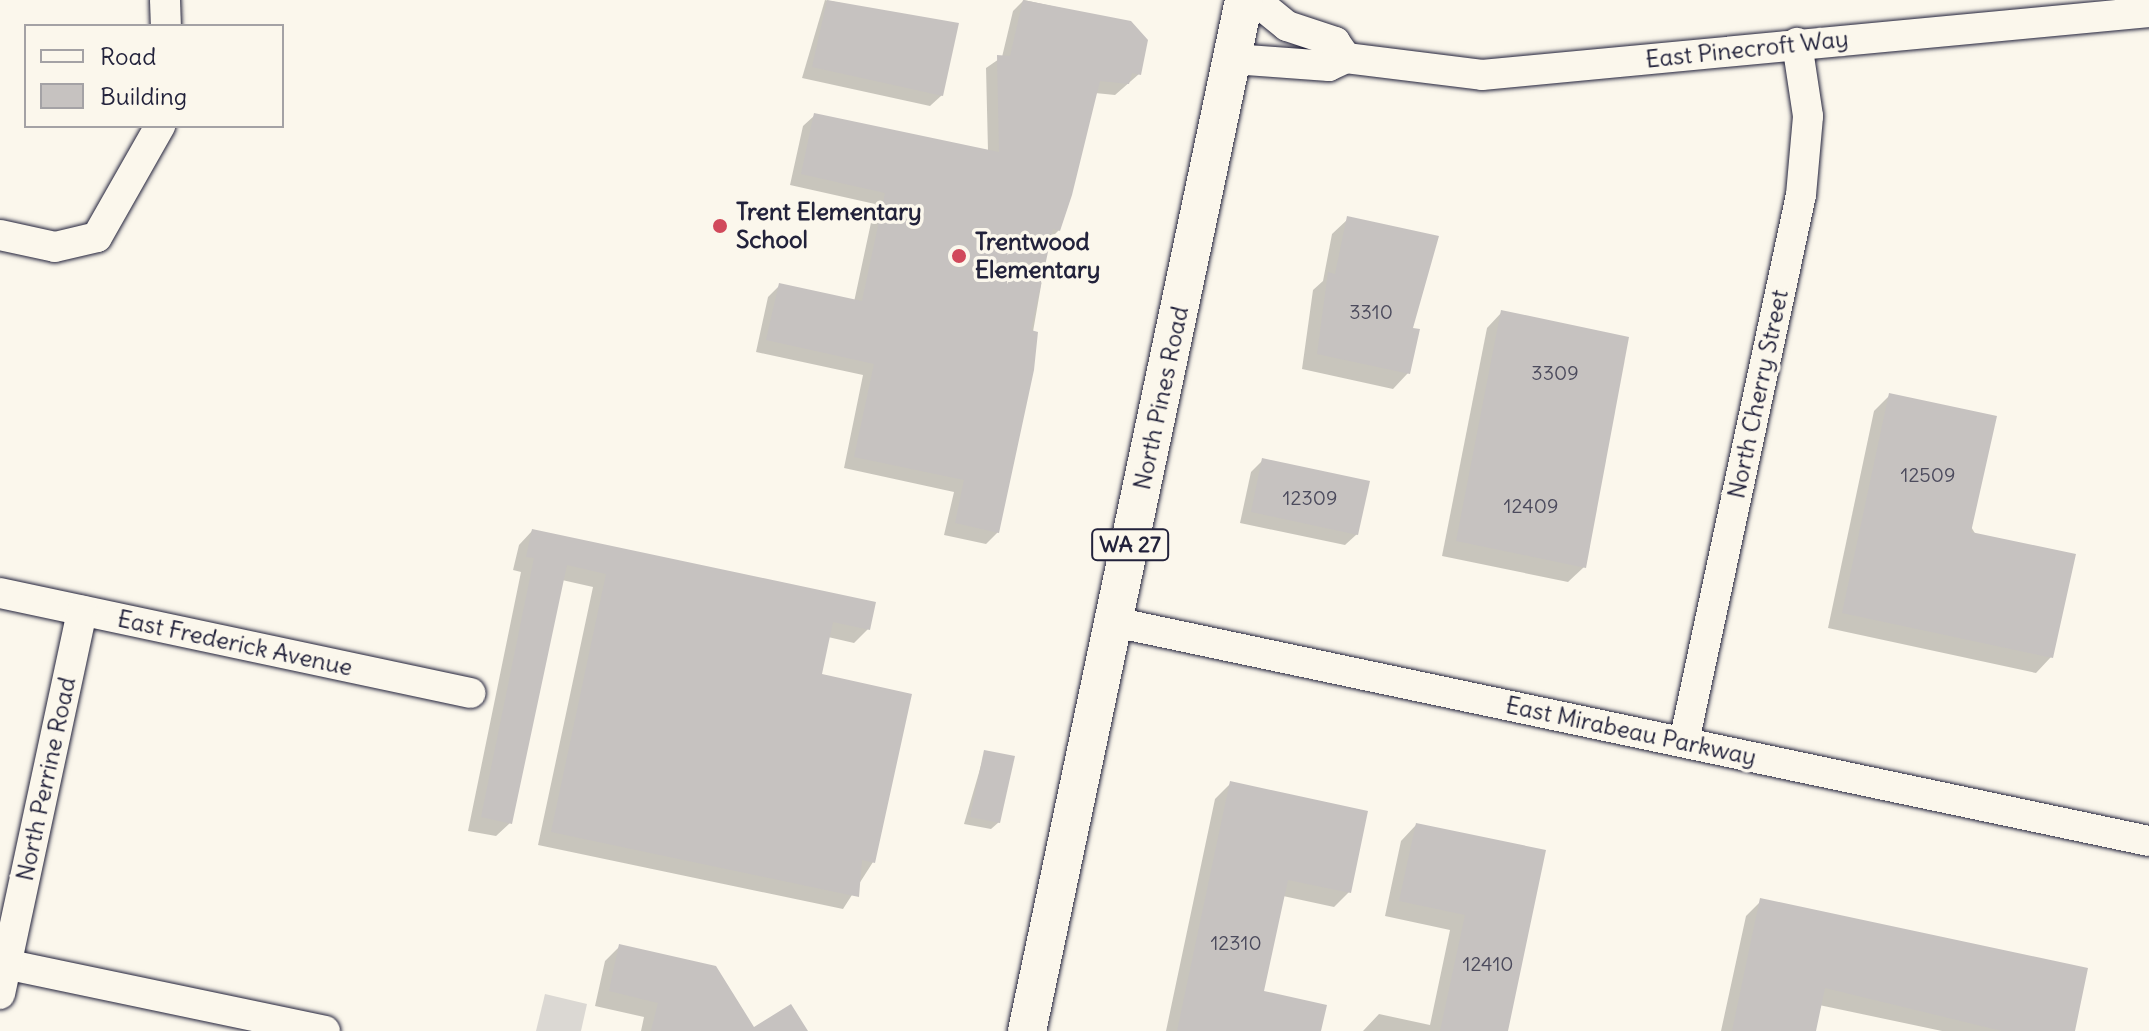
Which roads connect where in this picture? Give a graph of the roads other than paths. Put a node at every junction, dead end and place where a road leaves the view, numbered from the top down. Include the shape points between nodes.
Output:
1 (165, 0) edge
2 (1244, 0) edge
3 (1255, 0) edge
4 (2149, 12) edge
5 (166, 24) edge
6 (1797, 43) junction
7 (1346, 58) junction
8 (1233, 59) junction
9 (159, 128) edge
10 (0, 235) edge
11 (0, 593) edge
12 (82, 611) junction
13 (1114, 622) junction
14 (471, 693) dead end
15 (1684, 742) junction
16 (2149, 841) edge
17 (3, 964) edge
18 (0, 994) edge
19 (325, 1031) edge
20 (1027, 1031) edge

1 - 5 street
2 - 8 main road, North Pines Road / WA 27
3 - 7 street, East Pinecroft Way via 1287,26 1335,42
4 - 6 street, East Pinecroft Way
6 - 7 street, East Pinecroft Way via 1482,75
6 - 15 street, North Cherry Street via 1808,116 1801,195
7 - 8 street, East Pinecroft Way via 1329,66
8 - 13 main road, North Pines Road / WA 27
9 - 10 street via 97,237 55,247
11 - 12 street, East Frederick Avenue
12 - 14 street, East Frederick Avenue
12 - 17 street, North Perrine Road
13 - 15 street, East Mirabeau Parkway
13 - 20 main road, North Pines Road / WA 27
15 - 16 street, East Mirabeau Parkway
17 - 18 street, North Perrine Road
17 - 19 street

